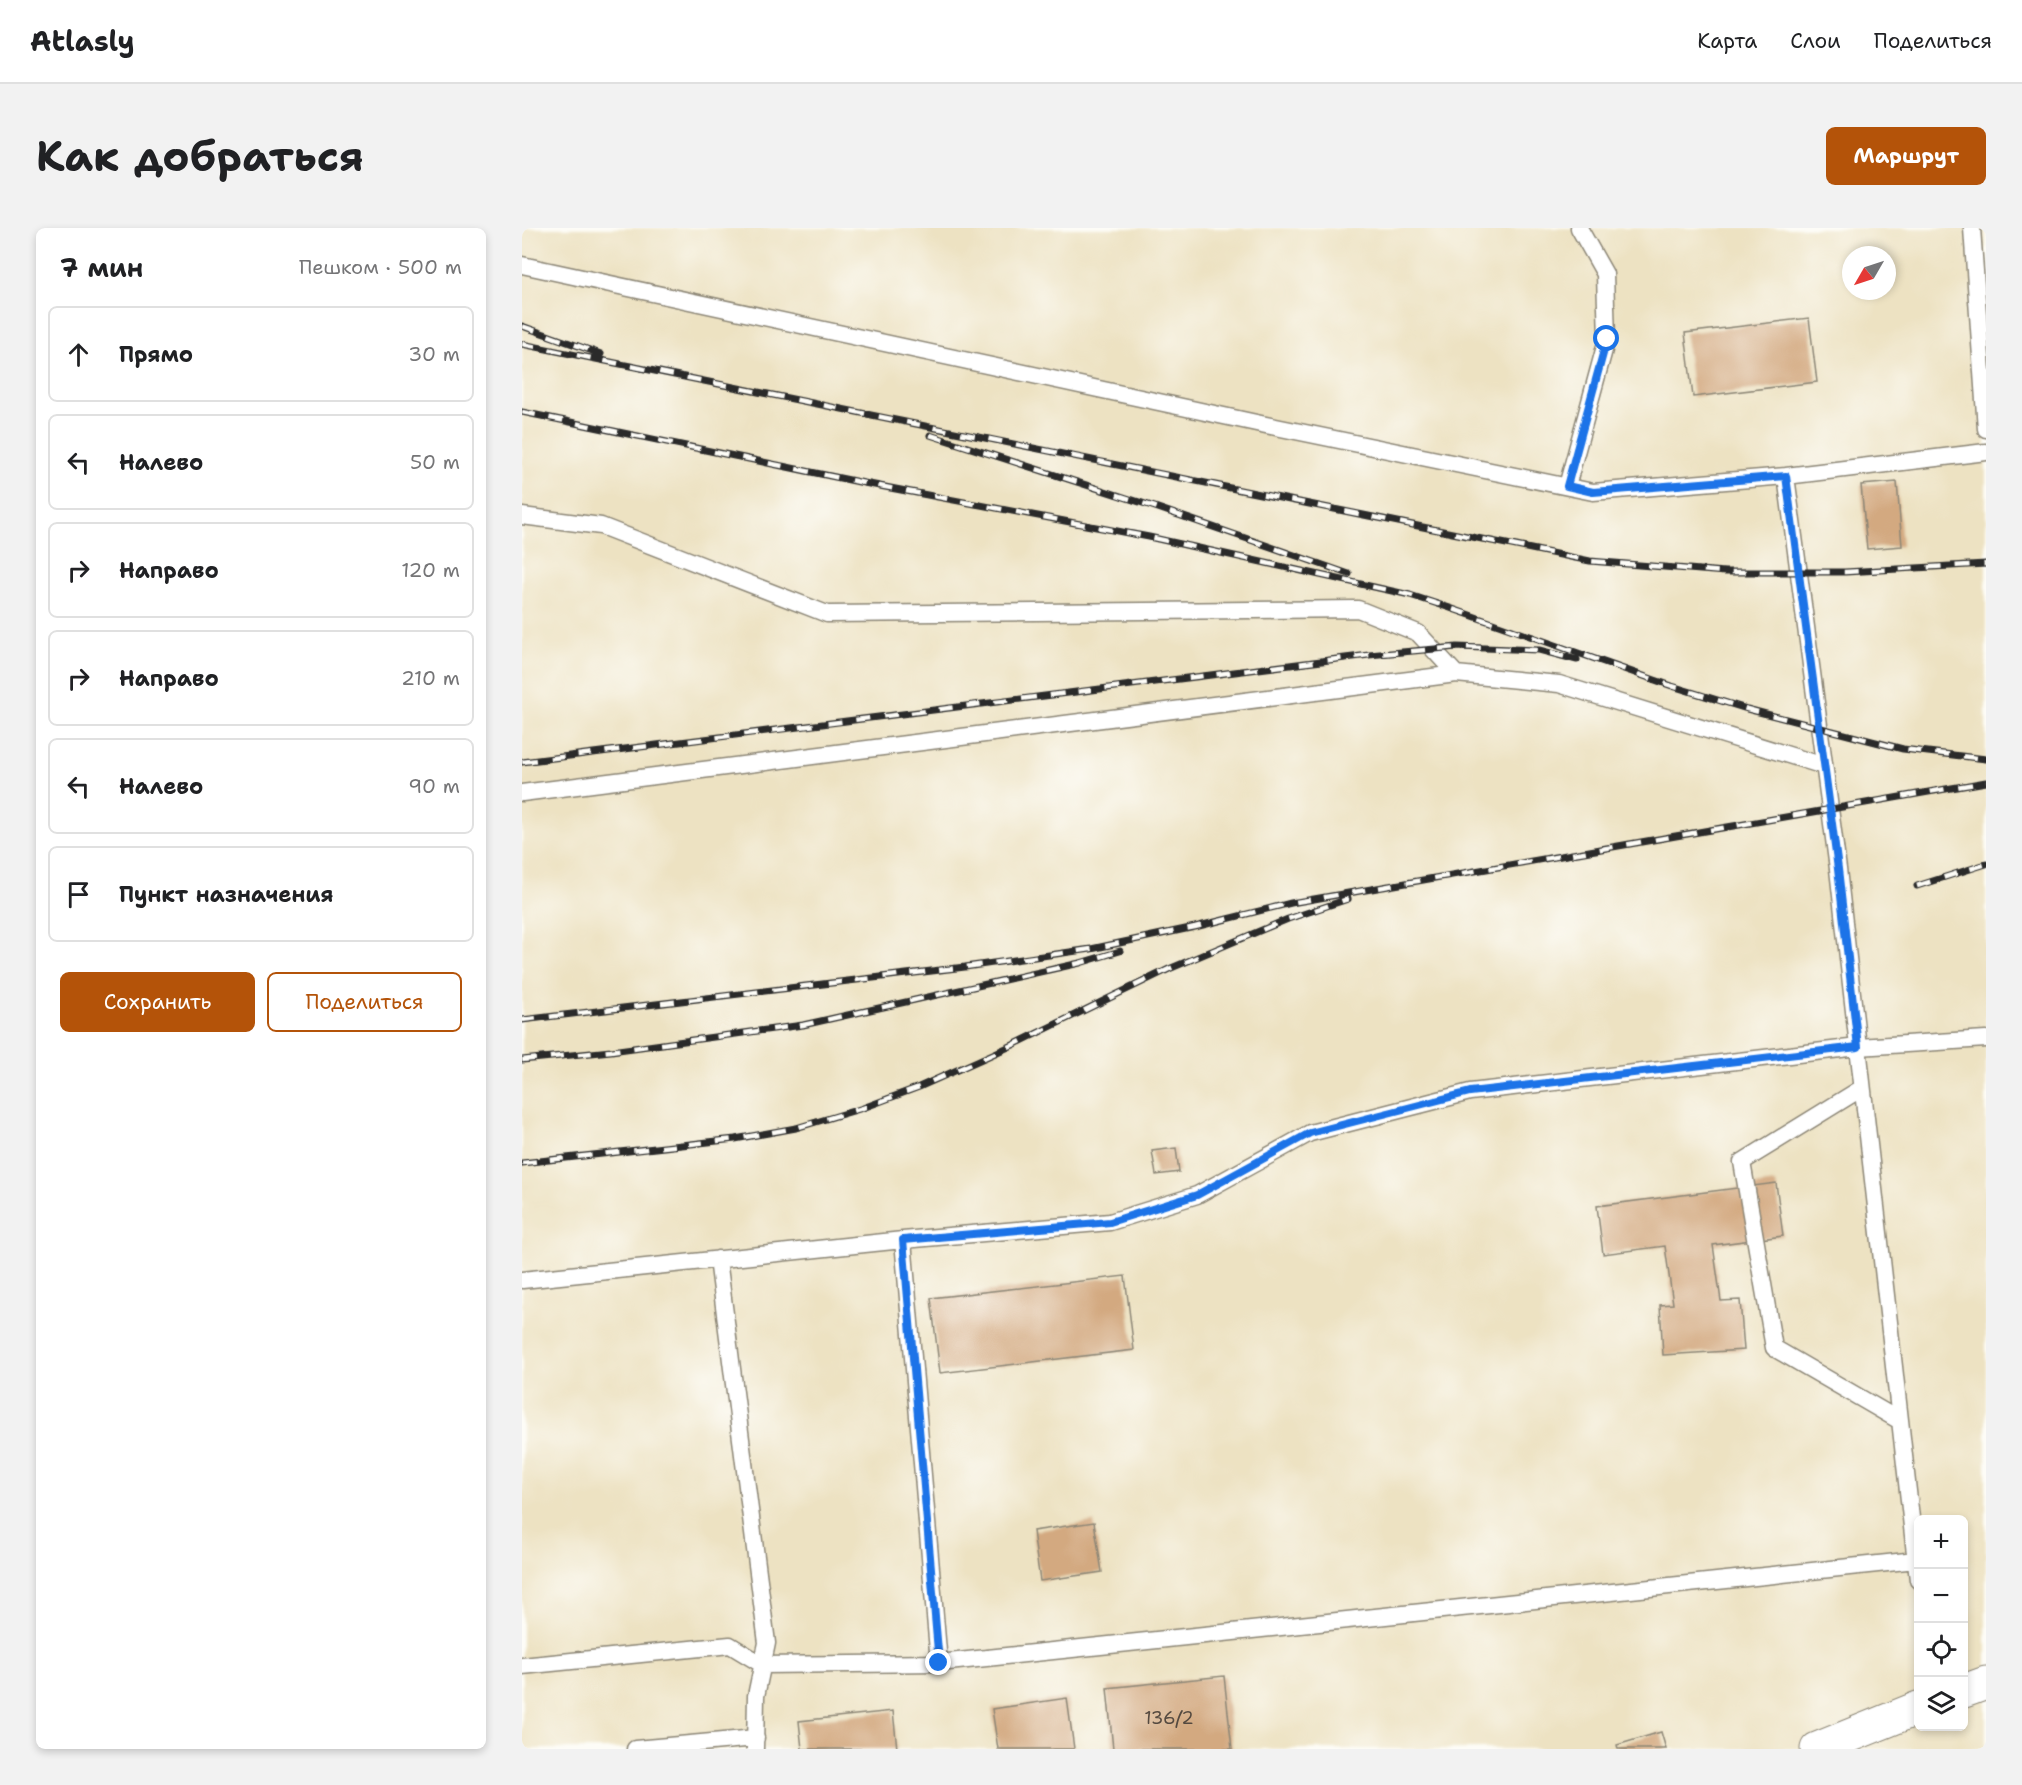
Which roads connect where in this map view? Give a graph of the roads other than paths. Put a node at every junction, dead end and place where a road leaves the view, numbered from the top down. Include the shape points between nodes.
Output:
1 (1579, 228) edge
2 (1972, 228) edge
3 (522, 265) edge
4 (1986, 429) edge
5 (1986, 452) edge
6 (1786, 476) junction
7 (1567, 486) junction
8 (522, 516) edge
9 (1456, 674) junction
10 (1824, 766) junction
11 (522, 793) edge
12 (1986, 1039) edge
13 (1858, 1047) junction
14 (1862, 1088) junction
15 (903, 1240) junction
16 (718, 1259) junction
17 (522, 1280) edge
18 (1900, 1421) junction
19 (1914, 1543) edge
20 (1914, 1560) edge
21 (939, 1663) junction
22 (763, 1665) junction
23 (522, 1666) edge
24 (1986, 1683) edge
25 (1968, 1690) edge
26 (1914, 1710) edge
27 (755, 1744) edge
28 (635, 1749) edge
29 (1817, 1749) edge

1 - 7 lane via 1605,274 1607,339
2 - 4 lane
3 - 7 lane
5 - 6 lane
6 - 7 lane via 1593,492
6 - 10 lane
8 - 9 lane via 601,526 827,614 1358,609 1418,633
9 - 10 lane via 1559,684
9 - 11 lane
10 - 13 lane
12 - 13 lane
13 - 14 lane
13 - 15 lane via 1470,1092 1310,1133 1197,1195 1110,1222
14 - 18 lane
14 - 18 lane via 1742,1162 1774,1348
15 - 16 lane
15 - 21 lane
16 - 17 lane
16 - 22 lane via 767,1643
18 - 19 lane
20 - 21 lane
21 - 22 lane
22 - 23 lane via 730,1645
22 - 27 lane via 756,1696
24 - 25 street
26 - 29 street
27 - 28 lane

